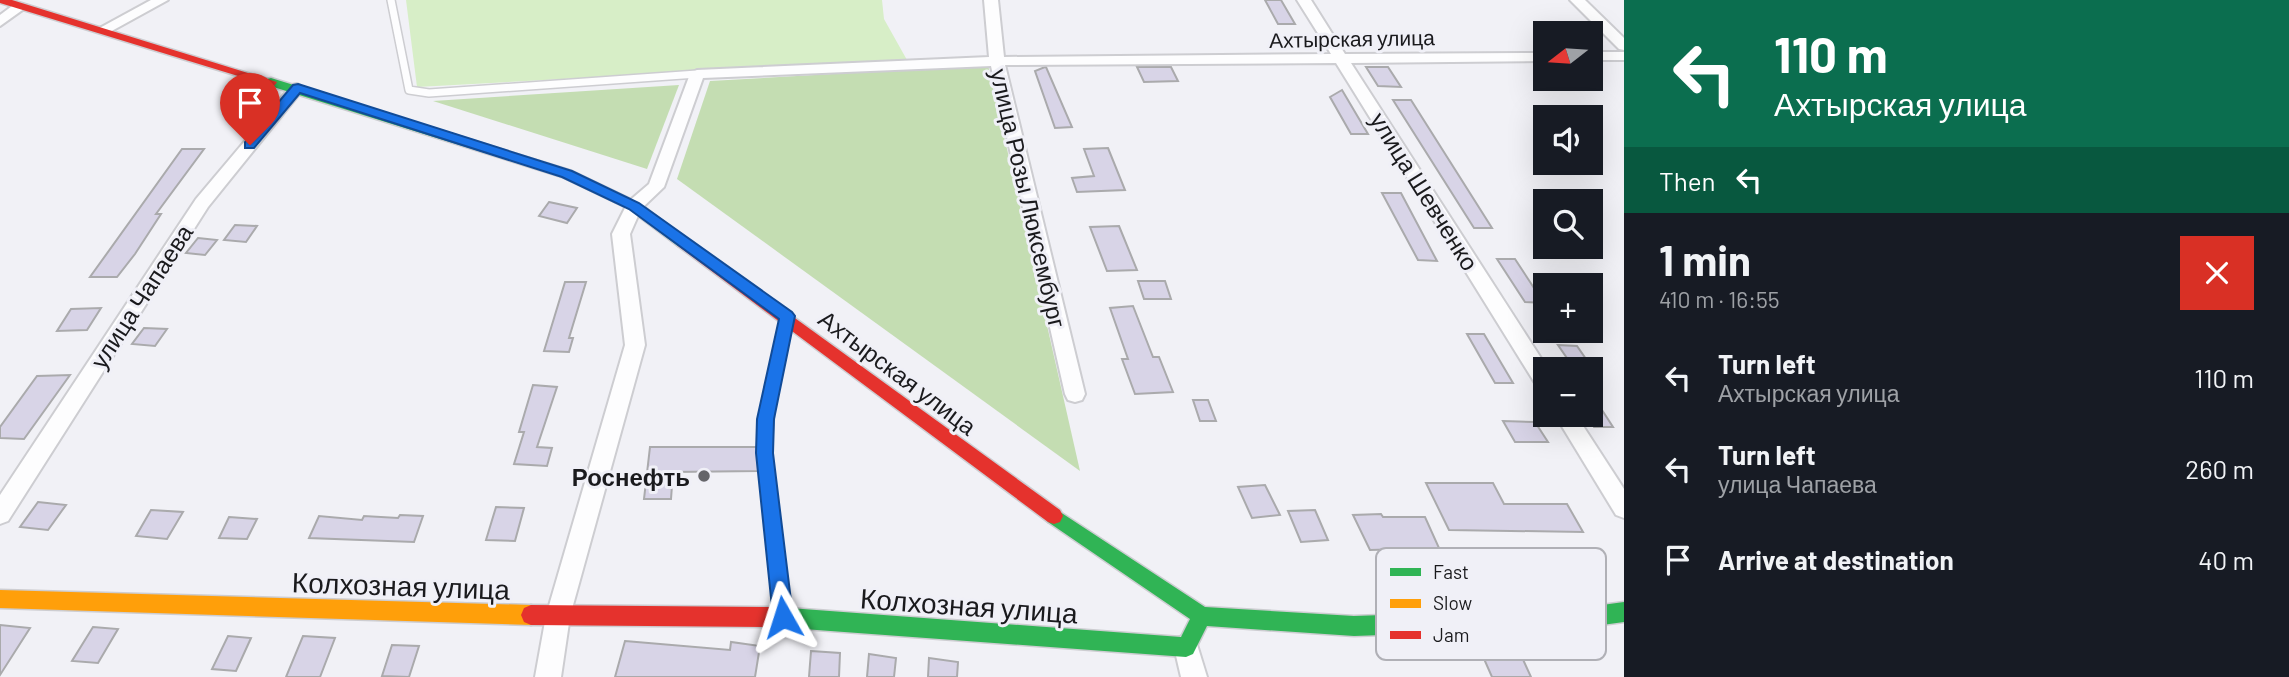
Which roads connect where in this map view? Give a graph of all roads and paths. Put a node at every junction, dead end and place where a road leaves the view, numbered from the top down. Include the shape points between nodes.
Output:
1 (0, 0) edge
2 (161, 0) edge
3 (391, 0) edge
4 (991, 0) edge
5 (1304, 0) edge
6 (1577, 0) edge
7 (21, 6) junction
8 (0, 22) edge
9 (103, 30) junction
10 (1624, 46) edge
11 (1603, 56) edge
12 (1624, 56) edge
13 (1533, 57) edge
14 (1343, 59) junction
15 (997, 61) junction
16 (697, 74) junction
17 (298, 88) junction
18 (634, 206) junction
19 (787, 316) junction
20 (1533, 363) edge
21 (1075, 394) dead end
22 (1573, 427) edge
23 (1624, 508) edge
24 (0, 514) edge
25 (0, 599) edge
26 (1624, 612) edge
27 (1606, 614) edge
28 (558, 616) junction
29 (783, 617) junction
30 (1202, 617) junction
31 (1606, 620) edge
32 (1624, 622) edge
33 (1376, 625) edge
34 (1186, 647) junction
35 (548, 677) edge
36 (1194, 677) edge

1 - 7 main road, Ахтырская улица
2 - 9 street
3 - 16 lane via 409,90 429,93
4 - 15 street, улица Розы Люксембург
5 - 14 street, улица Шевченко
6 - 10 street
7 - 8 street
7 - 9 main road, Ахтырская улица
9 - 17 main road, Ахтырская улица
11 - 12 street
13 - 14 street, Ахтырская улица
14 - 15 street, Ахтырская улица
14 - 20 street, улица Шевченко
15 - 16 street, Ахтырская улица
15 - 21 street, улица Розы Люксембург
16 - 18 street via 656,187
17 - 18 main road, Ахтырская улица via 567,174
17 - 24 street, улица Чапаева via 202,203
18 - 19 main road, Ахтырская улица
18 - 28 street via 621,234 635,345
19 - 29 lane via 765,419
19 - 30 main road, Ахтырская улица via 824,349 1073,530
22 - 23 street
25 - 28 main road, Колхозная улица
26 - 27 main road
28 - 29 main road, Колхозная улица
28 - 35 street
29 - 34 main road, Колхозная улица
30 - 33 main road
30 - 34 main road
31 - 32 main road
34 - 36 street

